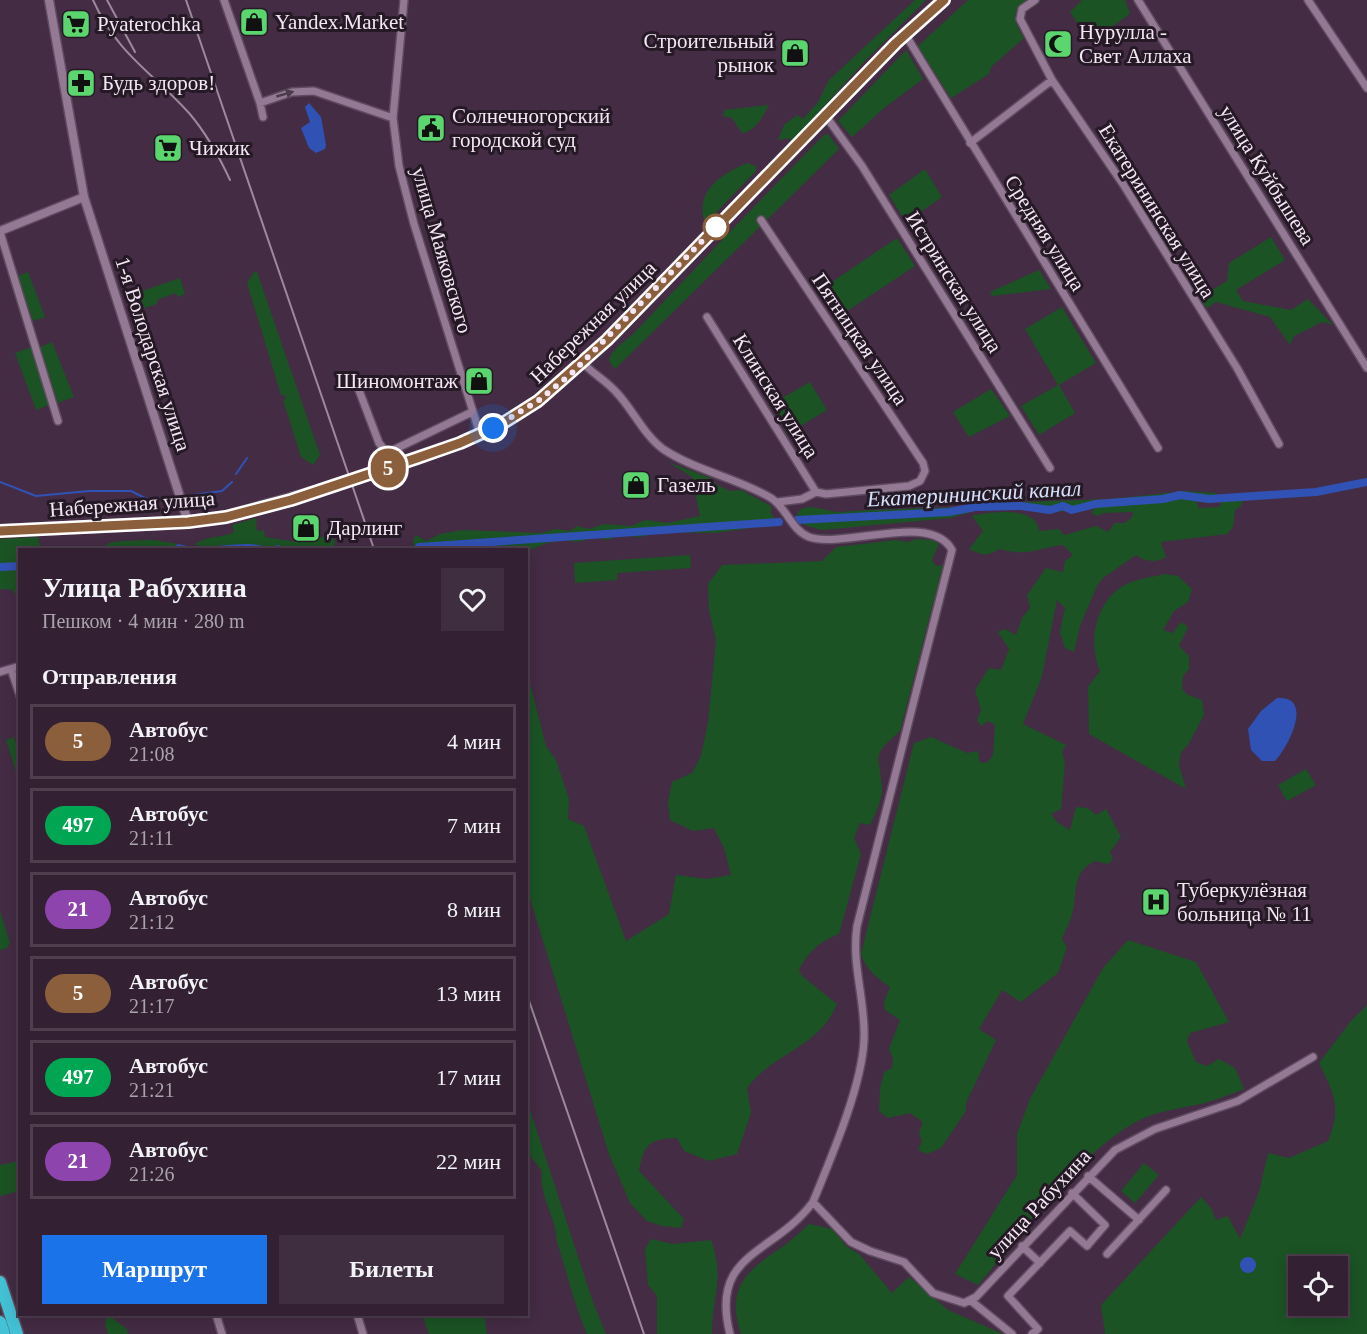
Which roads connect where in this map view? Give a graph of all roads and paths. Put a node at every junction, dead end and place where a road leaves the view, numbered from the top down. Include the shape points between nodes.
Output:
1 (49, 0) edge
2 (224, 0) edge
3 (404, 0) edge
4 (944, 0) edge
5 (1035, 0) edge
6 (1138, 0) edge
7 (1308, 0) edge
8 (905, 34) junction
9 (1052, 80) junction
10 (1367, 88) edge
11 (260, 102) junction
12 (825, 115) junction
13 (263, 117) dead end
14 (393, 118) junction
15 (970, 143) junction
16 (84, 197) junction
17 (761, 220) dead end
18 (0, 231) edge
19 (706, 318) dead end
20 (583, 363) junction
21 (1367, 368) edge
22 (357, 385) dead end
23 (472, 412) junction
24 (58, 421) dead end
25 (480, 434) junction
26 (1279, 444) dead end
27 (1158, 448) dead end
28 (1050, 468) dead end
29 (816, 492) junction
30 (778, 502) junction
31 (188, 522) junction
32 (0, 531) edge
33 (18, 667) edge
34 (11, 669) junction
35 (0, 672) edge
36 (18, 690) edge
37 (1313, 1057) dead end
38 (1088, 1176) junction
39 (1166, 1190) dead end
40 (1072, 1193) junction
41 (813, 1202) junction
42 (1139, 1220) junction
43 (1023, 1246) junction
44 (1107, 1254) dead end
45 (1040, 1263) junction
46 (0, 1282) edge
47 (970, 1300) junction
48 (217, 1316) edge
49 (358, 1316) edge
50 (0, 1322) edge
51 (4, 1334) edge
52 (17, 1334) edge
53 (222, 1334) edge
54 (363, 1334) edge
55 (730, 1334) edge
56 (1012, 1334) edge
57 (1032, 1334) edge

1 - 16 street, 1-я Володарская улица
2 - 11 street
3 - 14 street, улица Маяковского
4 - 8 main road, Набережная улица
5 - 9 street, Екатерининская улица via 1022,9 1020,19
6 - 21 street, улица Куйбышева
7 - 10 street
8 - 12 main road, Набережная улица
8 - 15 street, Средняя улица
9 - 15 street
9 - 26 street, Екатерининская улица via 1118,175
11 - 13 street
11 -> 14 street via 292,92 314,91
12 - 20 main road, Набережная улица
12 - 28 street, Истринская улица via 868,176
14 - 23 street, улица Маяковского via 407,197
15 - 27 street, Средняя улица
16 - 18 street
16 - 31 street, 1-я Володарская улица
17 - 29 street, Пятницкая улица via 923,463 922,478 909,486
18 - 24 street
19 - 29 street, Клинская улица
20 - 25 main road, Набережная улица via 530,406
20 - 30 street via 615,389 663,448
22 - 23 street via 379,443 387,453
23 - 25 street, улица Маяковского
25 - 31 main road, Набережная улица via 291,500 226,517
29 - 30 street
30 - 41 street via 802,533 829,539 933,534 952,550 857,926 854,954 864,1030 862,1060
31 - 32 main road, Набережная улица
33 - 34 street
34 - 35 street
34 - 36 street
37 - 38 street, улица Рабухина via 1238,1101 1125,1143
38 - 40 street, улица Рабухина
38 - 42 street
39 - 42 street
40 - 43 street, улица Рабухина
40 - 45 street via 1105,1226 1086,1246 1070,1231
41 - 47 street via 859,1247 904,1262 942,1298
41 - 55 street via 732,1275 725,1290 724,1310
42 - 44 street
43 - 45 street
43 - 47 street, улица Рабухина
45 - 57 street via 1008,1296 1038,1329
46 - 52 highway
47 - 56 street
48 - 53 street
49 - 54 street
50 - 51 highway

